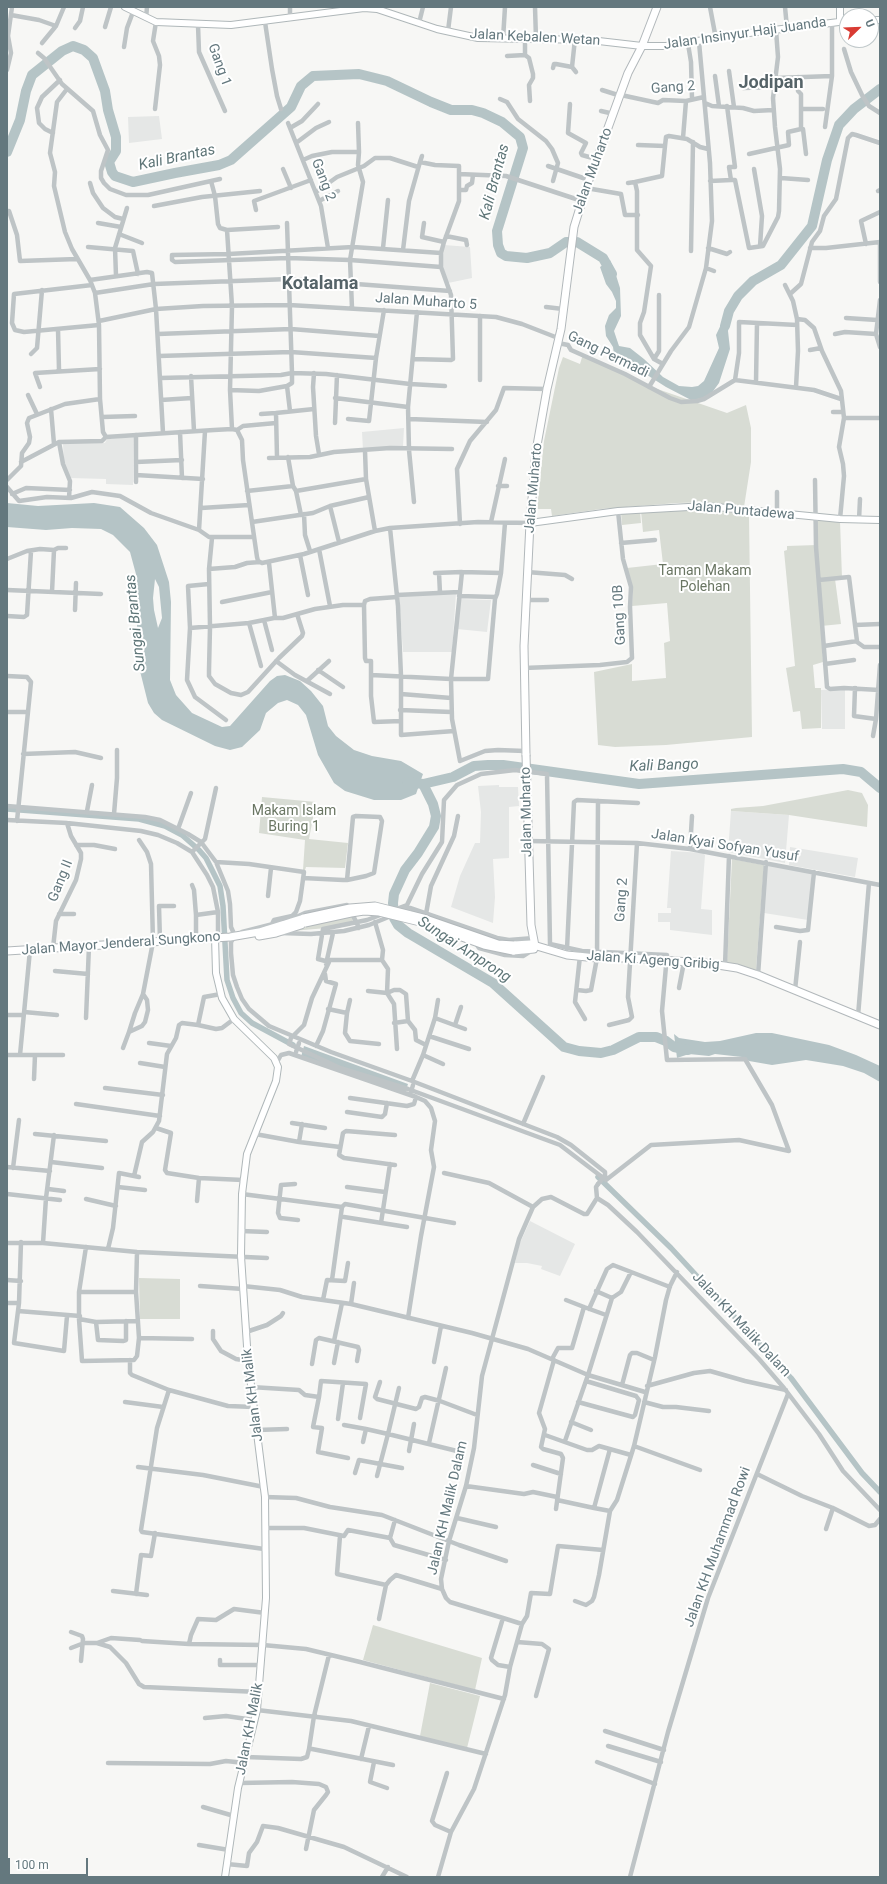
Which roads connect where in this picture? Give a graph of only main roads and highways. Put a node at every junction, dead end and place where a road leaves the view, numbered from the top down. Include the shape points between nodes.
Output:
1 (657, 7) edge
2 (303, 922) junction
3 (233, 936) junction
4 (533, 943) junction
5 (7, 951) edge
6 (880, 1026) edge

1 - 4 main road, Jalan Muharto, bridge via 628,73 574,227 558,340 536,451 527,572 524,668
2 - 3 main road, Jalan Mayor Jenderal Sungkono
2 - 3 main road, Jalan Mayor Jenderal Sungkono via 276,933
2 - 4 main road, Jalan Ki Ageng Gribig, bridge via 350,908 375,906 415,916 513,948
3 - 5 main road, Jalan Mayor Jenderal Sungkono
4 - 6 main road, Jalan Ki Ageng Gribig via 567,955 725,966 758,975

